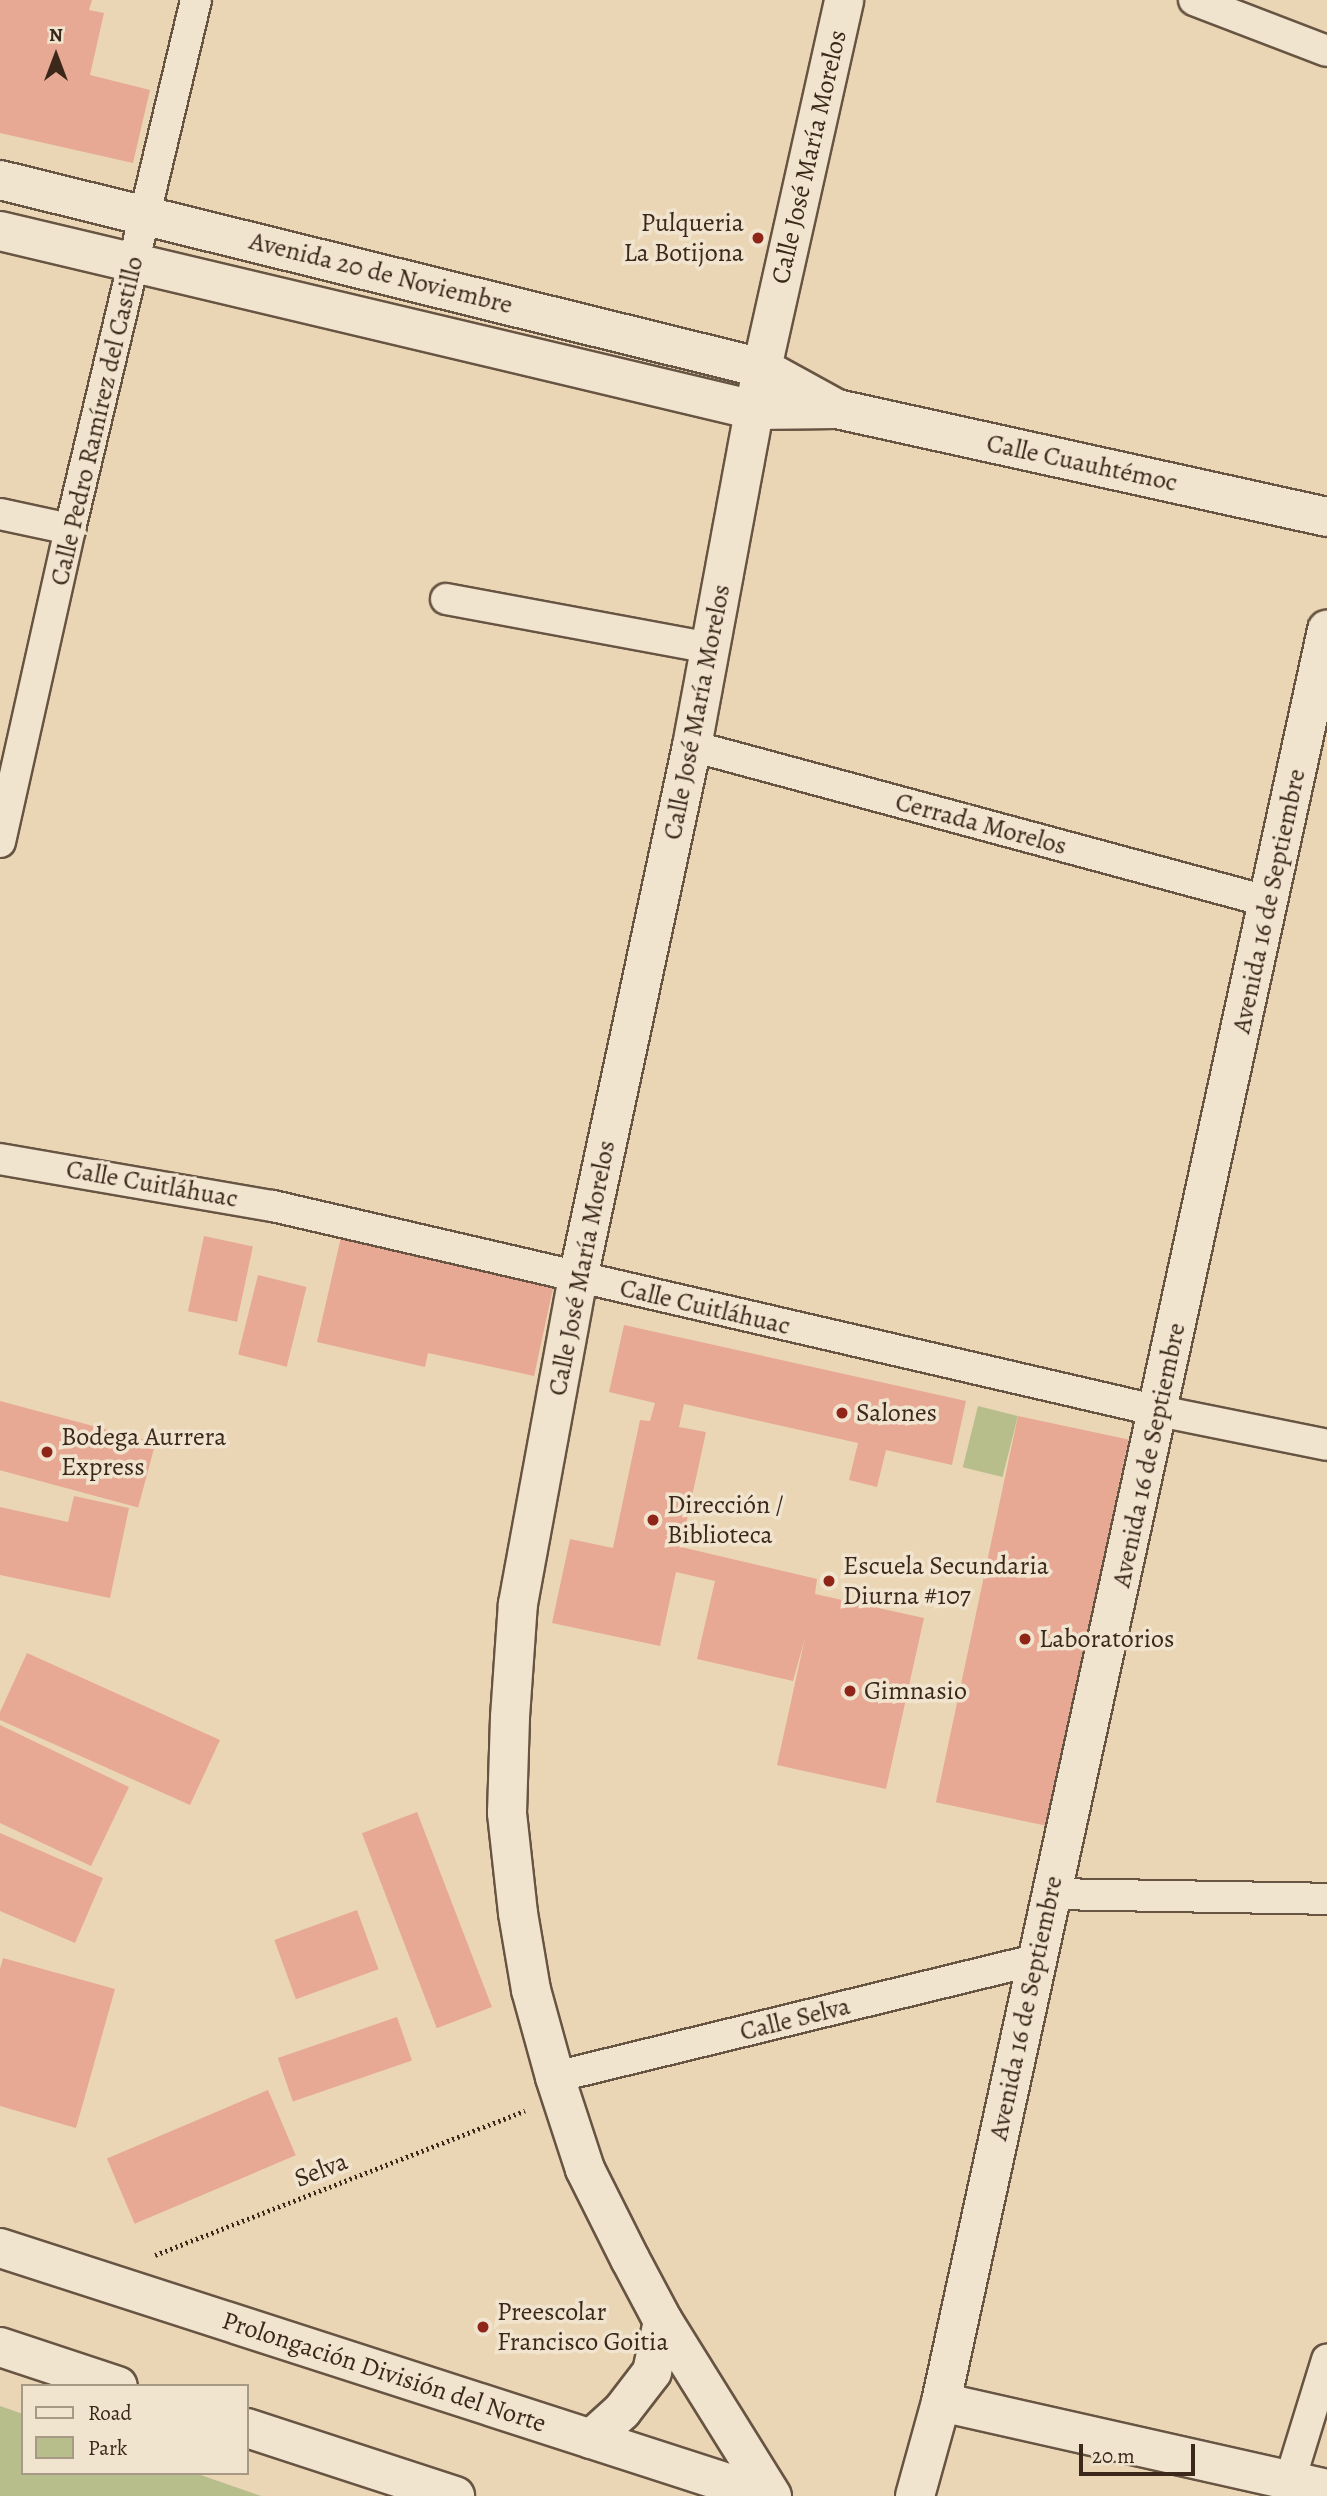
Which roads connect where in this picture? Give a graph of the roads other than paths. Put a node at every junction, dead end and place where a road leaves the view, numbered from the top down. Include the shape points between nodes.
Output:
1 (196, 0) edge
2 (844, 0) edge
3 (1194, 0) edge
4 (1327, 51) edge
5 (0, 180) edge
6 (146, 215) junction
7 (0, 231) edge
8 (134, 264) junction
9 (762, 368) junction
10 (836, 409) junction
11 (754, 410) junction
12 (0, 514) edge
13 (1327, 517) edge
14 (70, 529) junction
15 (446, 599) dead end
16 (1327, 630) edge
17 (710, 648) junction
18 (692, 746) junction
19 (0, 842) edge
20 (1270, 902) junction
21 (0, 1159) edge
22 (578, 1278) junction
23 (1159, 1411) junction
24 (1327, 1444) edge
25 (1051, 1894) junction
26 (1327, 1899) edge
27 (1035, 1960) junction
28 (558, 2087) junction
29 (0, 2248) edge
30 (663, 2321) junction
31 (0, 2347) edge
32 (1327, 2360) edge
33 (112, 2384) edge
34 (941, 2402) junction
35 (248, 2428) edge
36 (591, 2439) junction
37 (1290, 2480) junction
38 (1327, 2489) edge
39 (455, 2496) edge
40 (770, 2496) edge
41 (915, 2496) edge

1 - 6 street, Calle Pedro Ramírez del Castillo
2 - 9 street, Calle José María Morelos
3 - 4 street
5 - 6 street, Avenida 20 de Noviembre
6 - 8 street, Calle Pedro Ramírez del Castillo
6 - 9 street, Avenida 20 de Noviembre
7 - 8 street, Avenida 20 de Noviembre
8 - 11 street, Avenida 20 de Noviembre
8 - 14 street, Calle Pedro Ramírez del Castillo
9 - 10 street, Calle Cuauhtémoc
9 - 11 street, Calle José María Morelos
10 - 11 street, Calle Cuauhtémoc
10 - 13 street, Calle Cuauhtémoc
11 - 17 street, Calle José María Morelos
12 - 14 street
14 - 19 street, Calle Pedro Ramírez del Castillo
15 - 17 street
16 - 20 street, Avenida 16 de Septiembre
17 - 18 street, Calle José María Morelos
18 - 20 street, Cerrada Morelos
18 - 22 street, Calle José María Morelos
20 - 23 street, Avenida 16 de Septiembre
21 - 22 street, Calle Cuitláhuac via 273,1206
22 - 23 street, Calle Cuitláhuac
22 - 28 street, Calle José María Morelos via 517,1604 507,1813 531,1990
23 - 24 street, Calle Cuitláhuac
23 - 25 street, Avenida 16 de Septiembre
25 - 26 street
25 - 27 street, Avenida 16 de Septiembre
27 - 28 street, Calle Selva
27 - 34 street, Avenida 16 de Septiembre
28 - 30 street, Calle José María Morelos via 586,2169
29 - 36 street, Prolongación División del Norte
30 - 36 street via 652,2372 622,2412
30 - 40 street, Calle José María Morelos
31 - 33 street
32 - 37 street
34 - 37 street
34 - 41 street, Avenida 16 de Septiembre
35 - 39 street
36 - 40 street, Prolongación División del Norte
37 - 38 street

